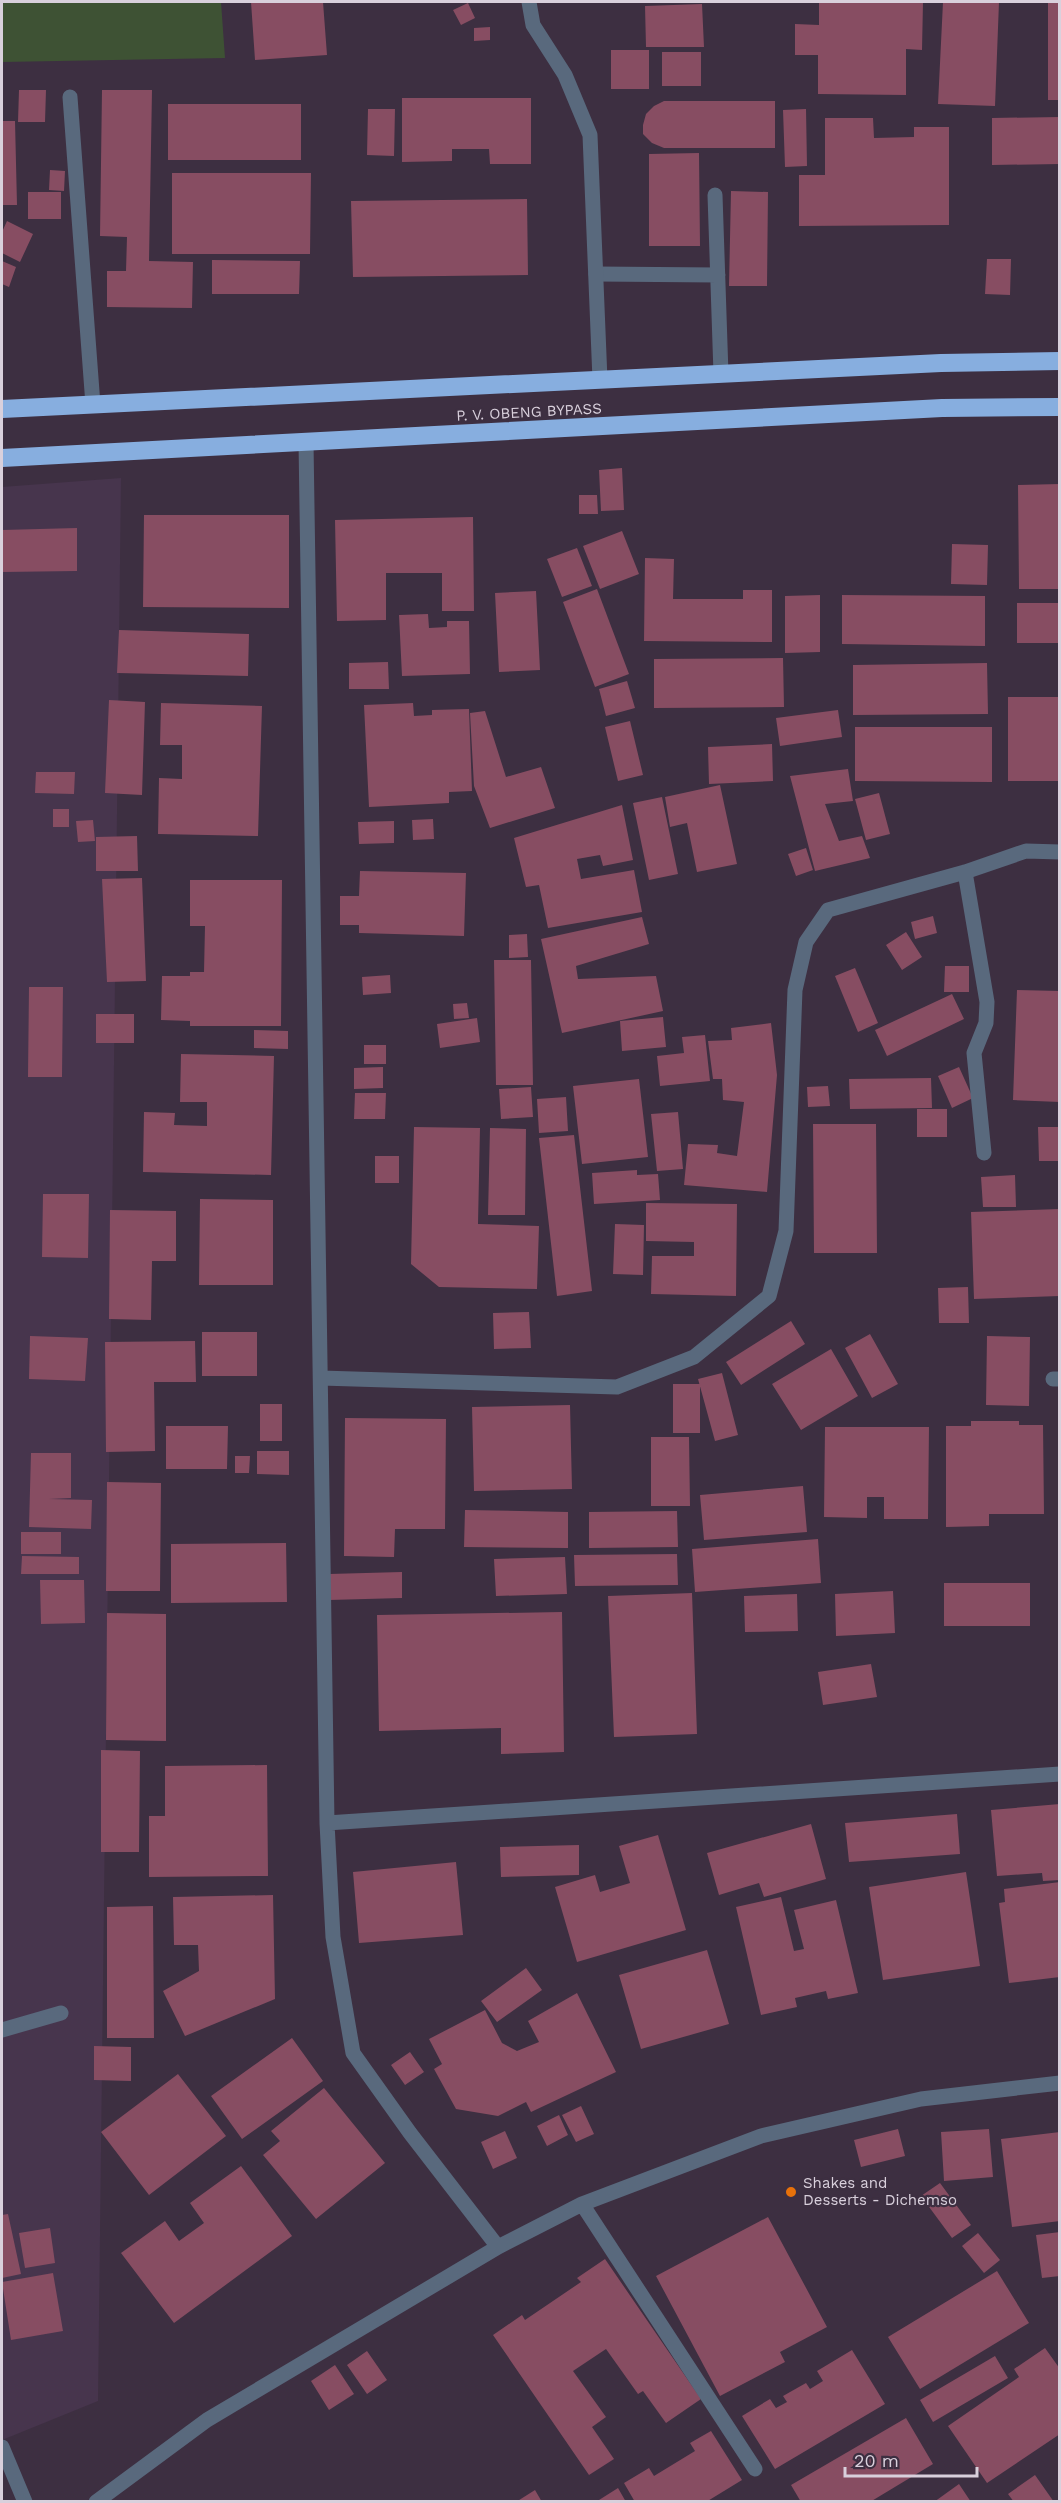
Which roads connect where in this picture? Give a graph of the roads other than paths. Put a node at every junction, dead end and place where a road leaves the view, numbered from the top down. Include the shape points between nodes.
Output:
1 (529, 2) edge
2 (70, 97) dead end
3 (715, 195) dead end
4 (596, 274) junction
5 (718, 275) junction
6 (1059, 361) edge
7 (721, 375) junction
8 (600, 380) junction
9 (93, 405) junction
10 (1059, 407) edge
11 (2, 409) edge
12 (306, 442) junction
13 (2, 458) edge
14 (1059, 852) edge
15 (965, 872) junction
16 (984, 1154) dead end
17 (321, 1378) junction
18 (1059, 1774) edge
19 (327, 1823) junction
20 (61, 2013) dead end
21 (2, 2030) edge
22 (1059, 2083) edge
23 (582, 2204) junction
24 (498, 2247) junction
25 (2, 2447) edge
26 (755, 2469) dead end
27 (25, 2502) edge
28 (96, 2502) edge

1 - 4 street via 533,25 565,75 590,135
2 - 9 street
3 - 5 street
4 - 5 street
4 - 8 street
5 - 7 street
6 - 7 highway, P. V. OBENG BYPASS
7 - 8 highway, P. V. OBENG BYPASS
8 - 9 highway, P. V. OBENG BYPASS
9 - 11 highway, P. V. OBENG BYPASS
10 - 12 highway, P. V. OBENG BYPASS via 942,408
12 - 13 highway, P. V. OBENG BYPASS
12 - 17 street
14 - 15 street via 1026,851
15 - 16 street via 987,1002 986,1023 974,1053
15 - 17 street via 828,910 806,942 795,990 786,1232 769,1296 694,1357 617,1387
17 - 19 street
18 - 19 street
19 - 24 street via 333,1937 354,2053
20 - 21 street
22 - 23 street via 921,2099 761,2136
23 - 24 street
23 - 26 street
24 - 28 street via 207,2420
25 - 27 street

